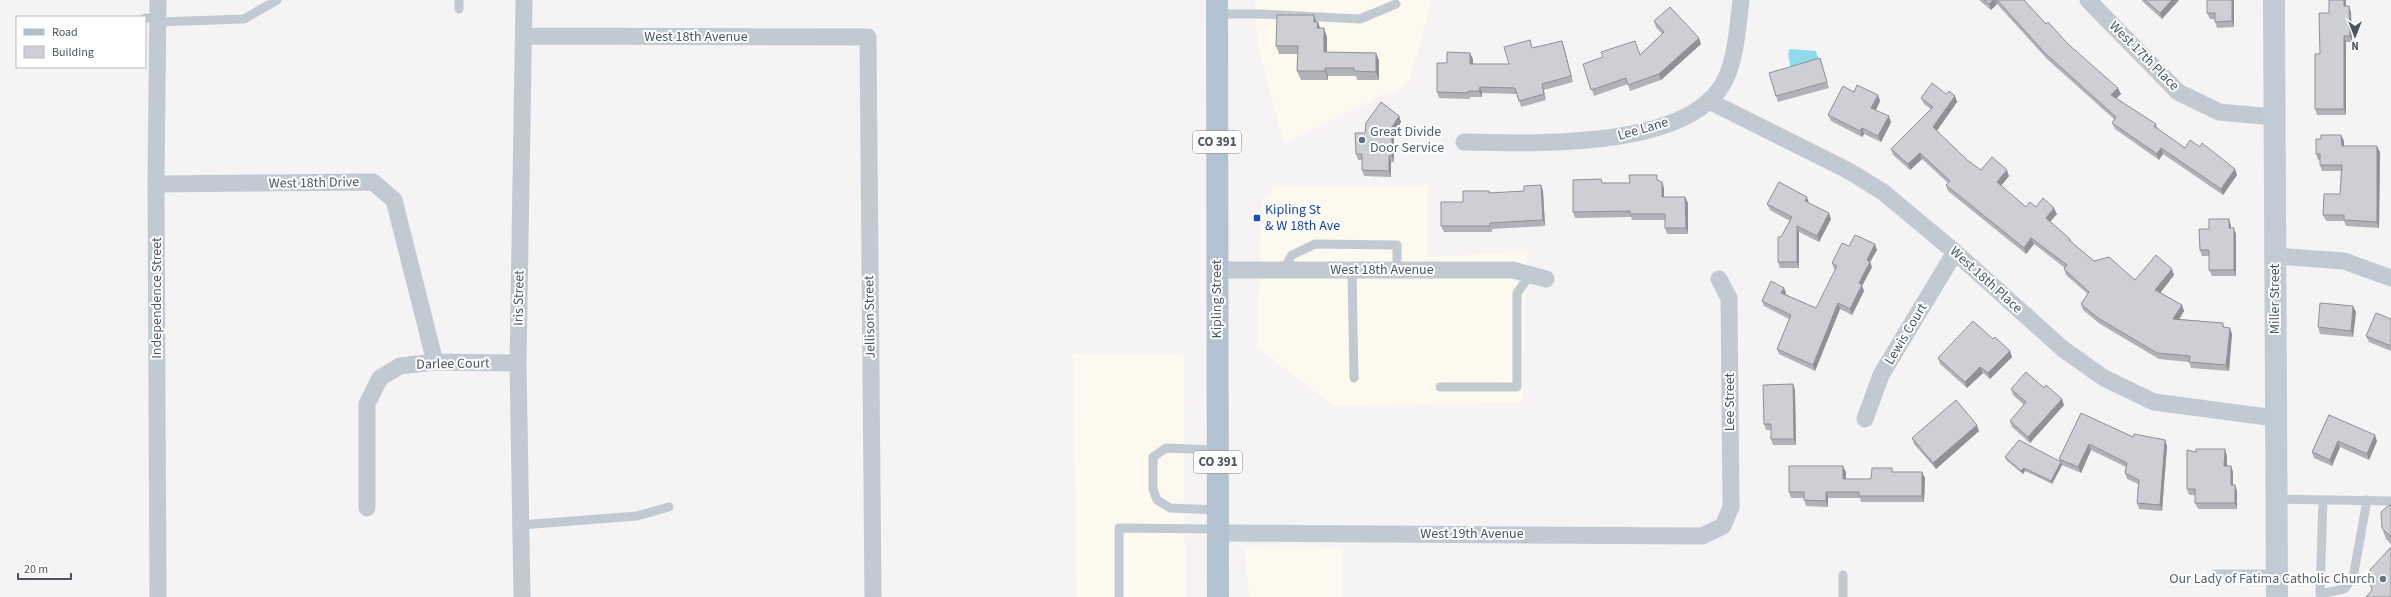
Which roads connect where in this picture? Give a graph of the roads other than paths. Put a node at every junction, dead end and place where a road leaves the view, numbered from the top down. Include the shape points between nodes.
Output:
1 (158, 0) edge
2 (277, 0) edge
3 (524, 0) edge
4 (1741, 0) edge
5 (2088, 0) edge
6 (2274, 0) edge
7 (1396, 4) dead end
8 (1217, 7) edge
9 (153, 19) edge
10 (524, 36) junction
11 (868, 37) joint
12 (1709, 101) junction
13 (2274, 117) junction
14 (1464, 142) dead end
15 (156, 184) junction
16 (1955, 252) junction
17 (2275, 256) junction
18 (1217, 270) junction
19 (1283, 270) junction
20 (1352, 270) junction
21 (1397, 270) junction
22 (1538, 277) joint
23 (2391, 278) edge
24 (1720, 279) dead end
25 (435, 362) junction
26 (518, 363) junction
27 (1354, 378) dead end
28 (1440, 388) dead end
29 (2275, 418) junction
30 (1865, 419) dead end
31 (1218, 450) junction
32 (2276, 499) junction
33 (2323, 500) junction
34 (2367, 500) junction
35 (2391, 501) edge
36 (669, 507) dead end
37 (367, 508) dead end
38 (1218, 524) junction
39 (521, 525) junction
40 (1723, 526) joint
41 (2216, 574) dead end
42 (2277, 574) junction
43 (1843, 575) dead end
44 (158, 597) edge
45 (522, 597) edge
46 (873, 597) edge
47 (1119, 597) edge
48 (1218, 597) edge
49 (1843, 597) edge
50 (2277, 597) edge

1 - 9 street, Independence Street
2 - 9 lane via 244,19
3 - 10 street, Iris Street
4 - 12 street, Lee Lane via 1737,36 1725,80
5 - 13 street, West 17th Place via 2178,92 2218,112
6 - 13 street, Miller Street
7 - 8 lane via 1360,20 1260,14
8 - 18 main road, Kipling Street / CO 391
9 - 15 street, Independence Street
10 - 11 street, West 18th Avenue
10 - 26 street, Iris Street
11 - 46 street, Jellison Street
12 - 14 street, Lee Lane via 1663,125 1607,139
12 - 16 street, West 18th Place via 1850,171 1883,192
13 - 17 street, Miller Street
15 - 25 street, West 18th Drive via 373,182 394,200
15 - 44 street, Independence Street
16 - 29 street, West 18th Place via 2063,349 2104,378 2136,395 2154,402 2177,406
16 - 30 street, Lewis Court via 1881,375
17 - 23 street via 2344,261
17 - 29 street, Miller Street
18 - 19 street, West 18th Avenue
18 - 31 main road, Kipling Street / CO 391
19 - 20 street, West 18th Avenue
19 - 21 lane via 1292,255 1315,244 1322,244 1397,245
20 - 21 street, West 18th Avenue
20 - 27 lane
21 - 22 street, West 18th Avenue via 1513,270
22 - 28 lane via 1517,293 1517,387
24 - 40 street, Lee Street via 1730,305 1731,507
25 - 26 street, Darlee Court
25 - 37 street, Darlee Court via 400,366 380,378 367,404
26 - 39 street, Iris Street
29 - 32 street, Miller Street
31 - 38 main road, Kipling Street / CO 391
31 - 38 lane via 1166,448 1153,457 1153,489 1157,500 1170,508
32 - 33 lane
32 - 42 street, Miller Street
33 - 34 lane
33 - 34 lane via 2320,594 2344,589 2354,578
34 - 35 lane
36 - 39 lane via 637,516
38 - 40 street, West 19th Avenue via 1702,536
38 - 47 lane via 1119,528
38 - 48 main road, Kipling Street / CO 391
39 - 45 street, Iris Street
41 - 42 lane
42 - 50 street, Miller Street
43 - 49 lane

